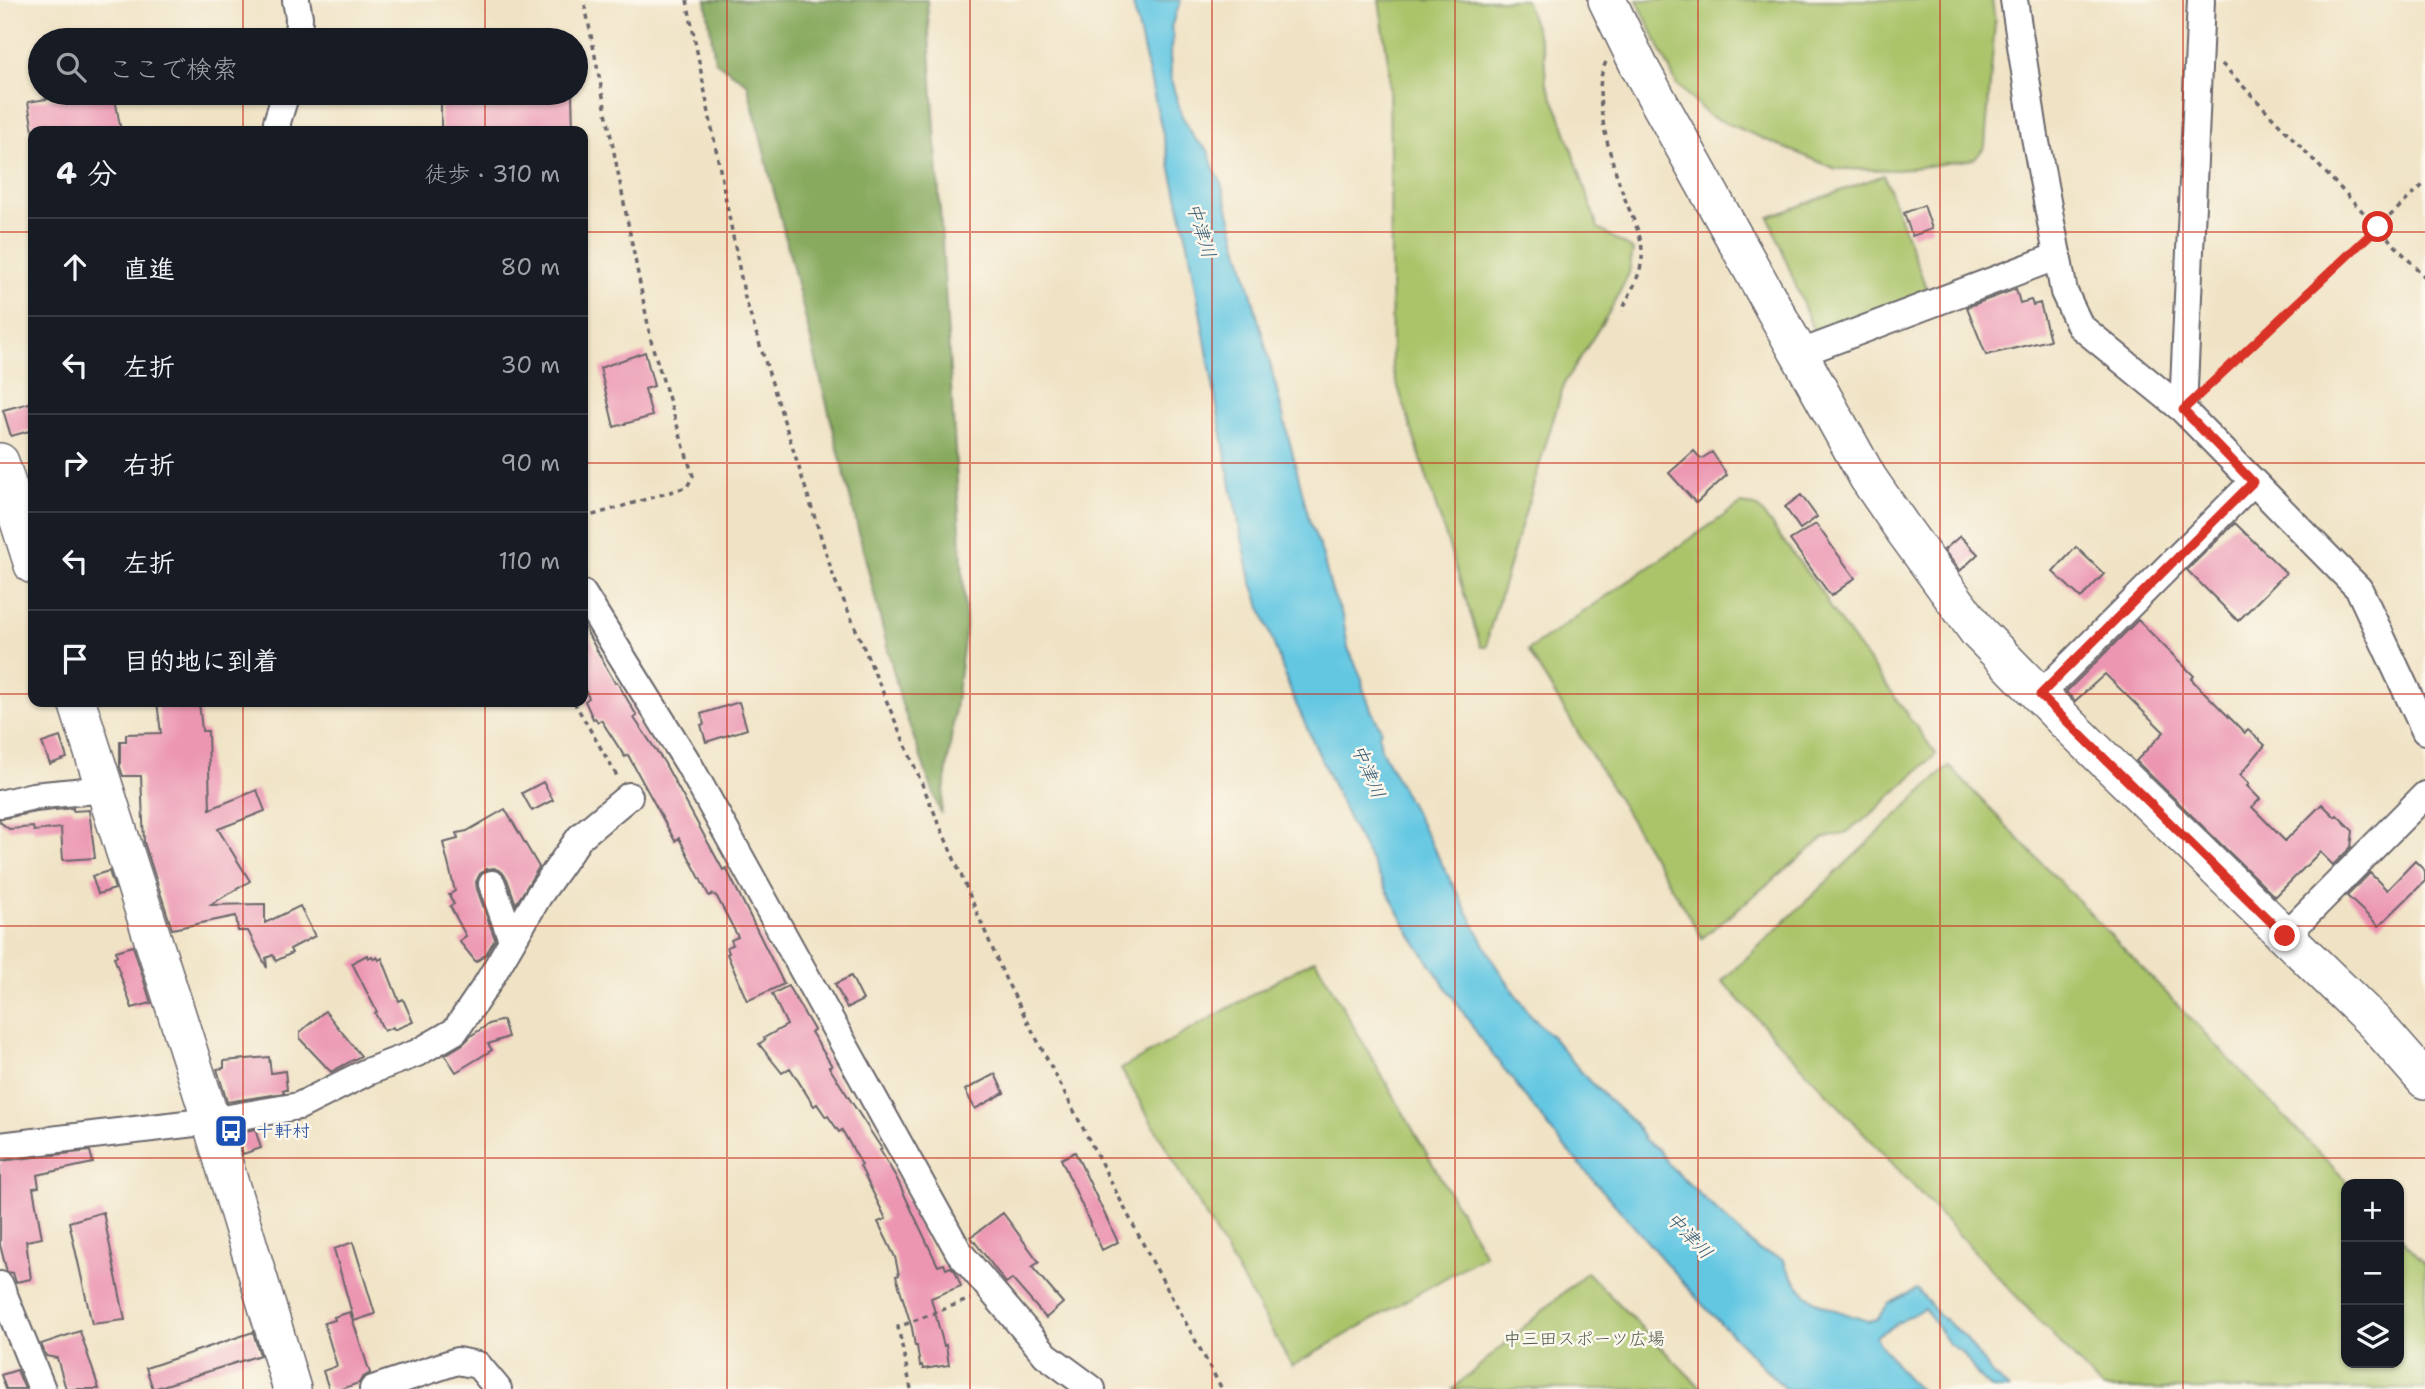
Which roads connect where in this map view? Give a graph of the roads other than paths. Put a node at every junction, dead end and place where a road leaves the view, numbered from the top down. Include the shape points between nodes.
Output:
1 (296, 0) edge
2 (1607, 0) edge
3 (2014, 0) edge
4 (2201, 0) edge
5 (299, 28) edge
6 (282, 105) edge
7 (277, 126) edge
8 (2058, 256) junction
9 (1801, 353) junction
10 (2183, 410) junction
11 (0, 462) edge
12 (2253, 482) junction
13 (28, 549) edge
14 (588, 602) edge
15 (2040, 695) junction
16 (80, 707) edge
17 (2425, 731) edge
18 (106, 789) junction
19 (2425, 795) edge
20 (629, 796) road end
21 (0, 804) edge
22 (492, 884) dead end
23 (2285, 936) junction
24 (512, 940) junction
25 (2425, 1080) edge
26 (211, 1121) junction
27 (0, 1146) edge
28 (0, 1285) edge
29 (42, 1389) edge
30 (292, 1389) edge
31 (373, 1389) edge
32 (498, 1389) edge
33 (1092, 1389) edge

1 - 5 street
2 - 9 street
3 - 8 street
4 - 10 street
6 - 7 street
8 - 9 street
8 - 10 street via 2064,292 2080,326
9 - 15 street via 1868,478 1903,530 1978,632
10 - 12 street
11 - 13 street
12 - 15 street
12 - 17 street via 2358,589
14 - 33 street via 688,763 959,1252 1046,1355
15 - 23 street
16 - 18 street
18 - 21 street
18 - 26 street
19 - 23 street
20 - 24 street via 580,837
22 - 24 street
23 - 25 street via 2375,1023
24 - 26 street via 455,1031 299,1106
26 - 27 street
26 - 30 street
28 - 29 street
31 - 32 street via 457,1360 478,1364

